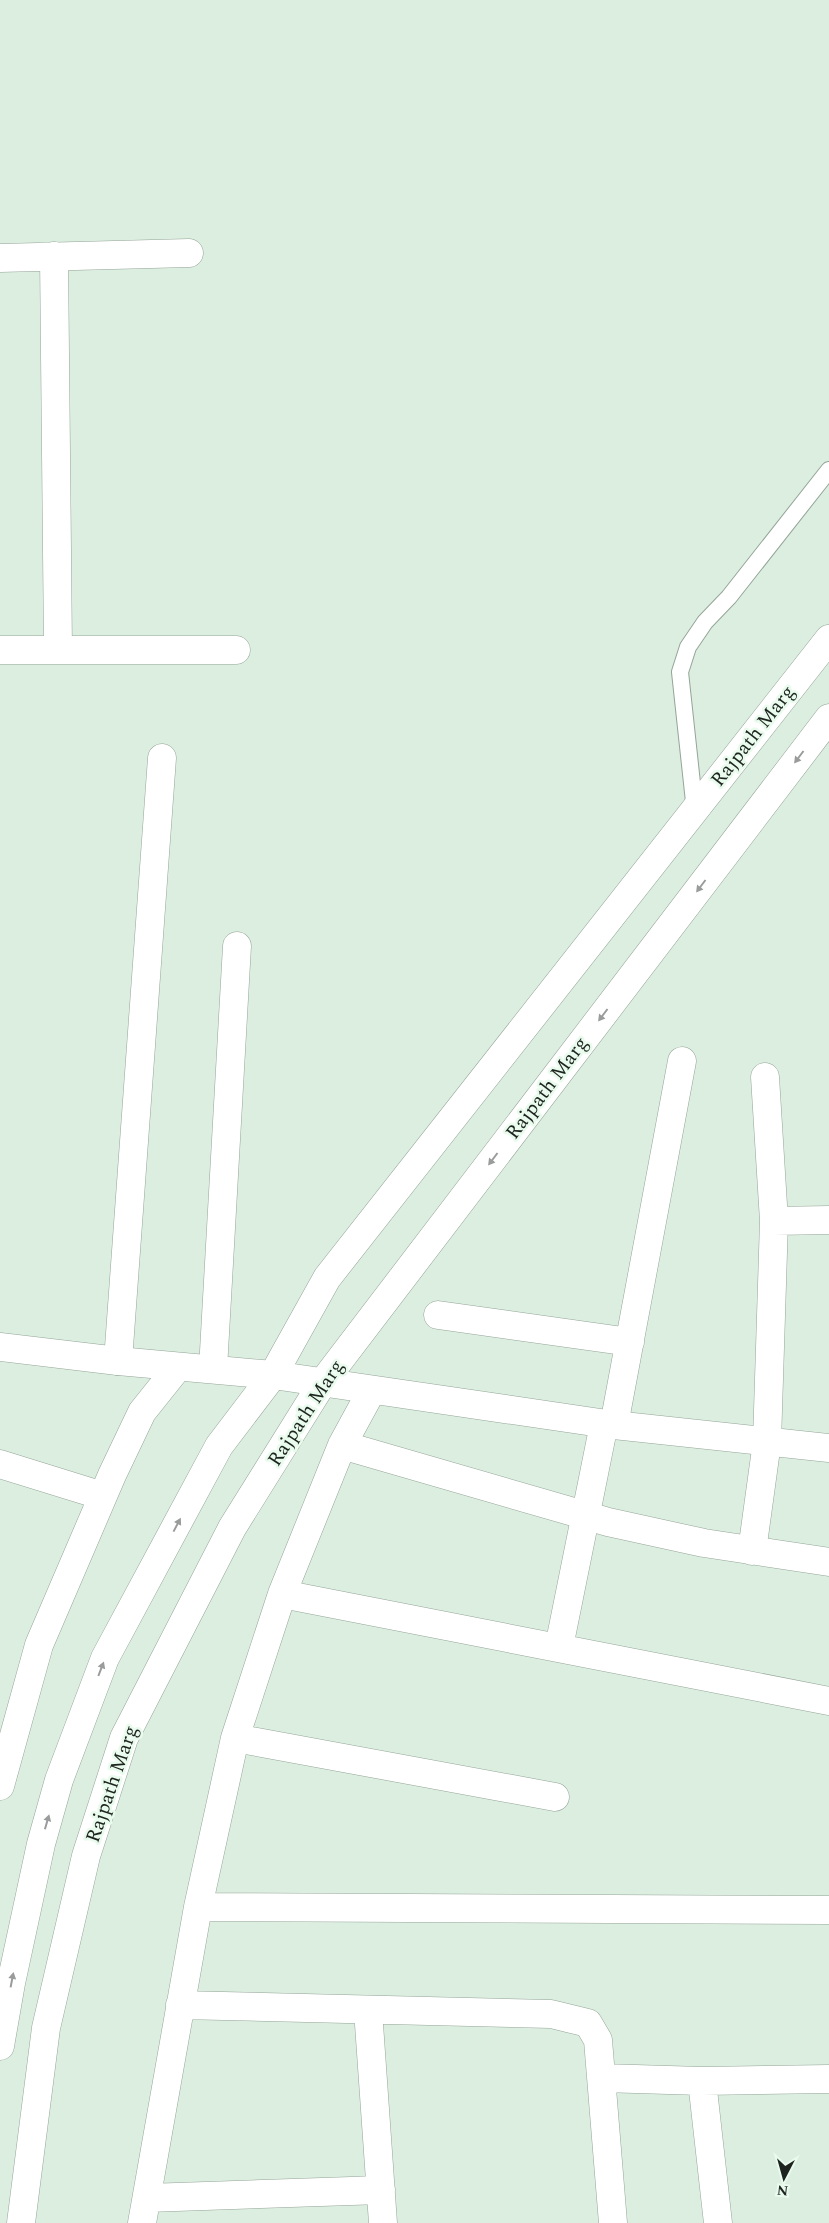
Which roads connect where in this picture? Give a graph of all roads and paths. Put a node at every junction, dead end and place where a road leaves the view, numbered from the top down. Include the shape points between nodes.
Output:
1 (189, 253) dead end
2 (54, 256) junction
3 (0, 258) edge
4 (829, 470) edge
5 (829, 639) edge
6 (58, 649) junction
7 (0, 650) edge
8 (236, 650) dead end
9 (829, 718) edge
10 (162, 758) dead end
11 (695, 811) junction
12 (237, 946) dead end
13 (682, 1060) dead end
14 (765, 1077) dead end
15 (829, 1220) edge
16 (774, 1221) junction
17 (438, 1315) dead end
18 (630, 1342) junction
19 (0, 1346) edge
20 (118, 1361) junction
21 (178, 1367) junction
22 (213, 1369) junction
23 (273, 1375) junction
24 (323, 1382) junction
25 (372, 1390) junction
26 (609, 1425) junction
27 (767, 1442) junction
28 (342, 1445) junction
29 (829, 1448) edge
30 (1, 1470) edge
31 (103, 1496) junction
32 (586, 1517) junction
33 (752, 1551) junction
34 (829, 1562) edge
35 (282, 1594) junction
36 (559, 1647) junction
37 (829, 1701) edge
38 (235, 1738) junction
39 (0, 1786) edge
40 (555, 1797) dead end
41 (198, 1907) junction
42 (829, 1910) edge
43 (180, 2005) junction
44 (368, 2010) junction
45 (0, 2046) edge
46 (602, 2078) junction
47 (829, 2079) edge
48 (702, 2080) junction
49 (381, 2190) junction
50 (144, 2210) edge
51 (21, 2223) edge
52 (383, 2223) edge
53 (613, 2223) edge
54 (718, 2223) edge

1 - 2 street
2 - 3 street
2 - 6 street
4 - 11 lane via 688,647 680,672
5 - 11 street, Rajpath Marg
6 - 7 street
6 - 8 street
9 -> 24 street, Rajpath Marg
10 - 20 street
11 - 23 street, Rajpath Marg via 327,1278
12 - 22 street
13 - 18 street
14 - 16 street
15 - 16 street
16 - 27 street
17 - 18 street
18 - 26 street
19 - 20 street
20 - 21 street
21 - 22 street
21 - 31 street via 142,1412
22 - 23 street
23 - 24 street
45 -> 23 street, Rajpath Marg via 41,1844 59,1780 105,1658 220,1446
24 - 25 street
24 - 51 street, Rajpath Marg via 232,1528 124,1738 86,1856 46,2028
25 - 26 street
25 - 28 street
26 - 27 street
26 - 32 street
27 - 29 street
27 - 33 street
28 - 32 street
28 - 35 street
30 - 31 street
31 - 39 street via 39,1645
32 - 33 street
32 - 36 street
33 - 34 street
35 - 36 street
35 - 38 street
36 - 37 street
38 - 40 street
38 - 41 street
41 - 42 street
41 - 43 street
43 - 44 street
43 - 50 street
44 - 46 street via 552,2014 588,2023 598,2040
44 - 49 street
46 - 48 street
46 - 53 street
47 - 48 street
48 - 54 street
49 - 50 street
49 - 52 street

